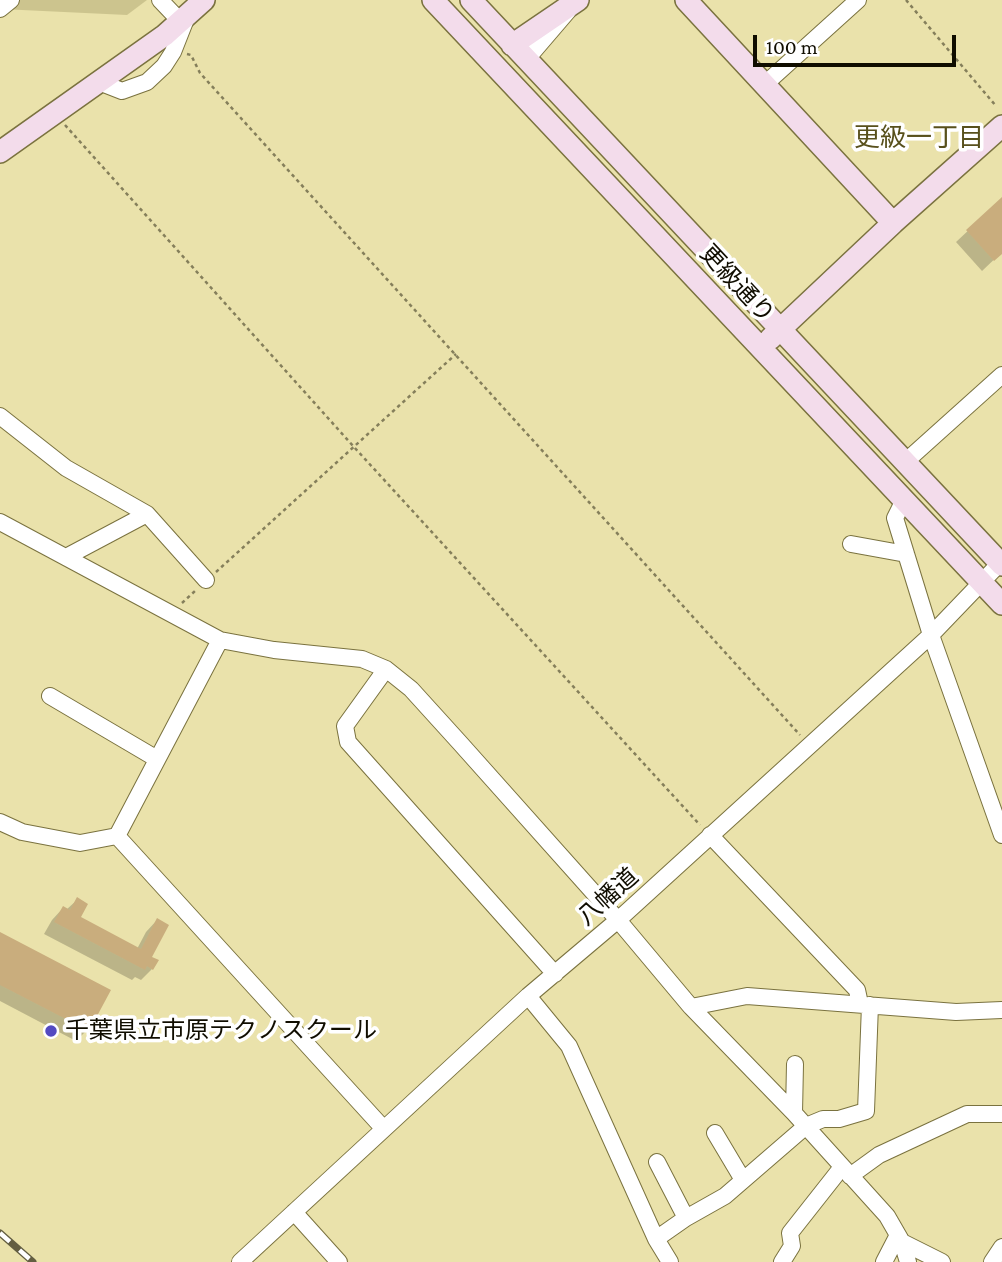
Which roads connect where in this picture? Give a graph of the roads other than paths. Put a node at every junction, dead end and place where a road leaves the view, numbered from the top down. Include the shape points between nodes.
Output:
1 (11, 0) edge
2 (160, 0) edge
3 (204, 0) edge
4 (433, 0) edge
5 (471, 0) edge
6 (686, 0) edge
7 (858, 0) edge
8 (575, 3) edge
9 (0, 9) edge
10 (184, 19) junction
11 (148, 47) junction
12 (173, 52) junction
13 (519, 53) junction
14 (164, 66) junction
15 (99, 82) junction
16 (764, 85) junction
17 (1002, 126) edge
18 (0, 152) edge
19 (892, 223) junction
20 (780, 330) junction
21 (760, 348) junction
22 (1002, 375) edge
23 (0, 416) edge
24 (904, 463) junction
25 (904, 500) junction
26 (147, 514) junction
27 (0, 522) edge
28 (851, 544) dead end
29 (906, 554) junction
30 (66, 557) junction
31 (1001, 563) edge
32 (206, 580) road end
33 (981, 581) junction
34 (1002, 604) edge
35 (931, 635) junction
36 (220, 640) junction
37 (386, 669) junction
38 (50, 696) dead end
39 (157, 759) junction
40 (0, 822) edge
41 (710, 835) junction
42 (1002, 835) edge
43 (117, 836) junction
44 (618, 920) junction
45 (555, 974) junction
46 (528, 996) junction
47 (865, 1005) junction
48 (691, 1007) junction
49 (1002, 1010) edge
50 (795, 1064) dead end
51 (794, 1113) junction
52 (1002, 1114) edge
53 (806, 1126) junction
54 (383, 1128) junction
55 (715, 1133) dead end
56 (657, 1162) dead end
57 (846, 1171) junction
58 (743, 1180) junction
59 (294, 1212) junction
60 (686, 1218) junction
61 (656, 1239) junction
62 (900, 1239) junction
63 (1002, 1247) edge
64 (240, 1262) edge
65 (339, 1262) edge
66 (670, 1262) edge
67 (782, 1262) edge
68 (884, 1262) edge
69 (908, 1262) edge
70 (942, 1262) edge
71 (992, 1262) edge

1 - 9 street
2 - 10 street
3 - 10 street
4 - 21 street, 更級通り
5 - 13 street, 更級通り
6 - 16 street
7 - 16 street
8 - 13 street
10 - 11 street
10 - 12 street
11 - 12 street
11 - 14 street
11 - 15 street
12 - 14 street
13 - 20 street, 更級通り
14 - 15 street via 147,82 122,91
15 - 18 street
16 - 19 street
17 - 19 street
19 - 20 street
20 - 21 street
20 - 24 street, 更級通り
21 - 25 street, 更級通り
22 - 24 street
23 - 26 street via 66,468
24 - 31 street, 更級通り
25 - 29 street via 895,518
25 - 33 street, 更級通り
26 - 30 street
26 - 32 street
27 - 30 street
28 - 29 street
29 - 35 street
30 - 36 street
31 - 33 street, 八幡道
33 - 34 street, 更級通り
33 - 35 street, 八幡道
35 - 41 street, 八幡道
35 - 42 street
36 - 37 street via 362,659
36 - 39 street
37 - 44 street via 411,689
37 - 45 street via 345,726 348,741
38 - 39 street
39 - 43 street
40 - 43 street via 22,832 80,843
41 - 44 street, 八幡道
41 - 47 street via 857,990
43 - 54 street
44 - 45 street, 八幡道
44 - 48 street
45 - 46 street, 八幡道
46 - 54 street, 八幡道
46 - 61 street via 569,1046
47 - 48 street via 747,996
47 - 49 street via 956,1012
47 - 53 street via 866,1111
48 - 51 street
50 - 51 street
51 - 53 street
52 - 57 street via 967,1114
53 - 57 street
53 - 58 street
54 - 59 street, 八幡道
55 - 58 street
56 - 60 street
57 - 62 street via 887,1216
57 - 67 street via 790,1233 792,1246
58 - 60 street via 726,1196
59 - 64 street, 八幡道
59 - 65 street
60 - 61 street
61 - 66 street
62 - 68 street
62 - 69 street
62 - 70 street
63 - 71 street

